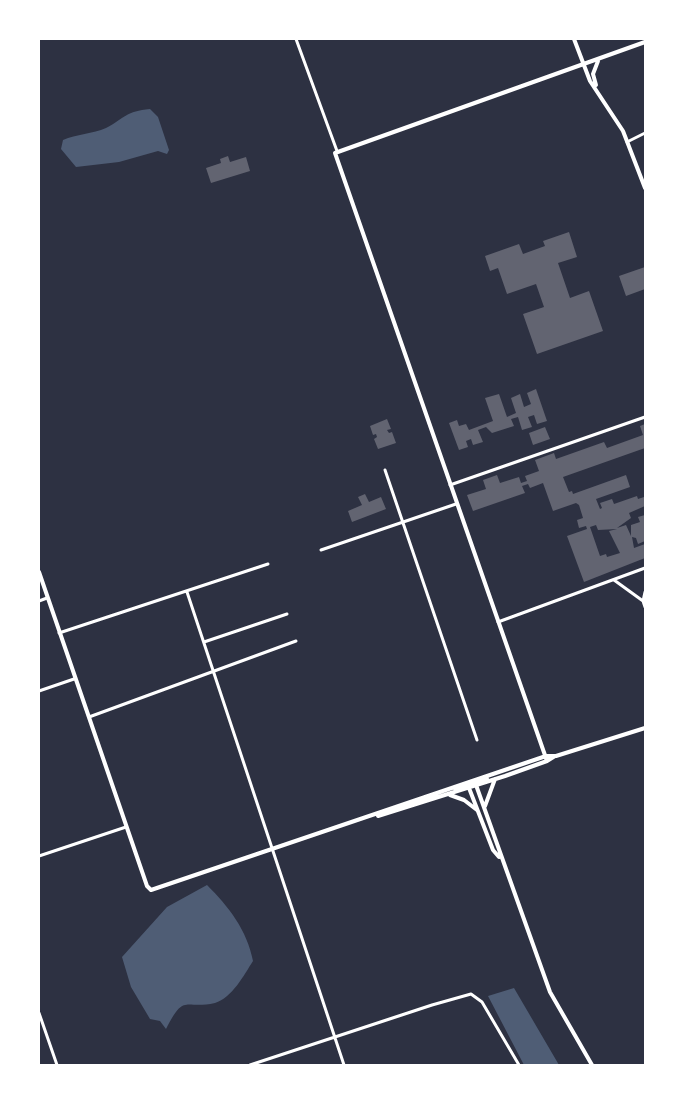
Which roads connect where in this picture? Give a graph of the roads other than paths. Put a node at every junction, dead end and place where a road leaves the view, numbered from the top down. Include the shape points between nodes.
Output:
1 (296, 39) edge
2 (574, 39) edge
3 (645, 42) edge
4 (599, 60) junction
5 (582, 65) junction
6 (596, 86) junction
7 (645, 134) edge
8 (627, 142) junction
9 (337, 151) junction
10 (645, 188) edge
11 (645, 417) edge
12 (386, 470) dead end
13 (450, 485) junction
14 (456, 504) junction
15 (404, 522) junction
16 (321, 550) dead end
17 (268, 564) dead end
18 (645, 568) edge
19 (39, 572) edge
20 (614, 580) junction
21 (187, 592) junction
22 (645, 592) edge
23 (47, 598) junction
24 (39, 601) edge
25 (643, 601) junction
26 (645, 607) edge
27 (287, 614) dead end
28 (498, 622) junction
29 (59, 633) junction
30 (296, 641) dead end
31 (204, 642) junction
32 (213, 672) junction
33 (74, 678) junction
34 (39, 691) edge
35 (88, 717) junction
36 (645, 728) edge
37 (477, 740) dead end
38 (546, 756) junction
39 (556, 756) junction
40 (548, 762) junction
41 (512, 768) junction
42 (496, 779) junction
43 (472, 786) junction
44 (449, 794) junction
45 (421, 798) junction
46 (485, 808) junction
47 (478, 811) junction
48 (361, 820) junction
49 (126, 827) junction
50 (272, 849) junction
51 (39, 856) edge
52 (500, 858) junction
53 (39, 1013) edge
54 (335, 1036) junction
55 (57, 1065) edge
56 (250, 1065) edge
57 (344, 1065) edge
58 (519, 1065) edge
59 (592, 1065) edge

1 - 9 street
2 - 5 street
3 - 4 street
4 - 5 street
4 - 6 street via 593,74
5 - 6 street
5 - 9 street
6 - 8 street
7 - 8 street
8 - 10 street
9 - 13 street via 335,156
11 - 13 street
12 - 15 street
13 - 14 street
14 - 15 street
14 - 28 street
15 - 16 street
15 - 37 street
17 - 21 street
18 - 20 street
19 - 23 street
20 - 25 street
20 - 28 street
21 - 29 street
21 - 31 street
22 - 25 street
23 - 24 street
23 - 29 street
25 - 26 street
27 - 31 street
28 - 38 street
29 - 33 street
30 - 32 street
31 - 32 street
32 - 35 street
32 - 50 street
33 - 34 street
33 - 35 street
35 - 49 street
36 - 39 street
38 - 39 street
38 - 40 street
38 - 41 street
39 - 40 street
40 - 42 street
41 - 43 street
41 - 45 street
42 - 43 street
42 - 46 street
43 - 44 street
43 - 45 street
43 - 46 street
43 - 47 street
44 - 47 street
44 - 48 street
45 - 48 street
46 - 52 street
47 - 52 street
48 - 50 street
49 - 50 street via 149,890
49 - 51 street
50 - 54 street
52 - 59 street via 550,992
53 - 55 street
54 - 56 street
54 - 57 street
54 - 58 street via 471,994 478,997

